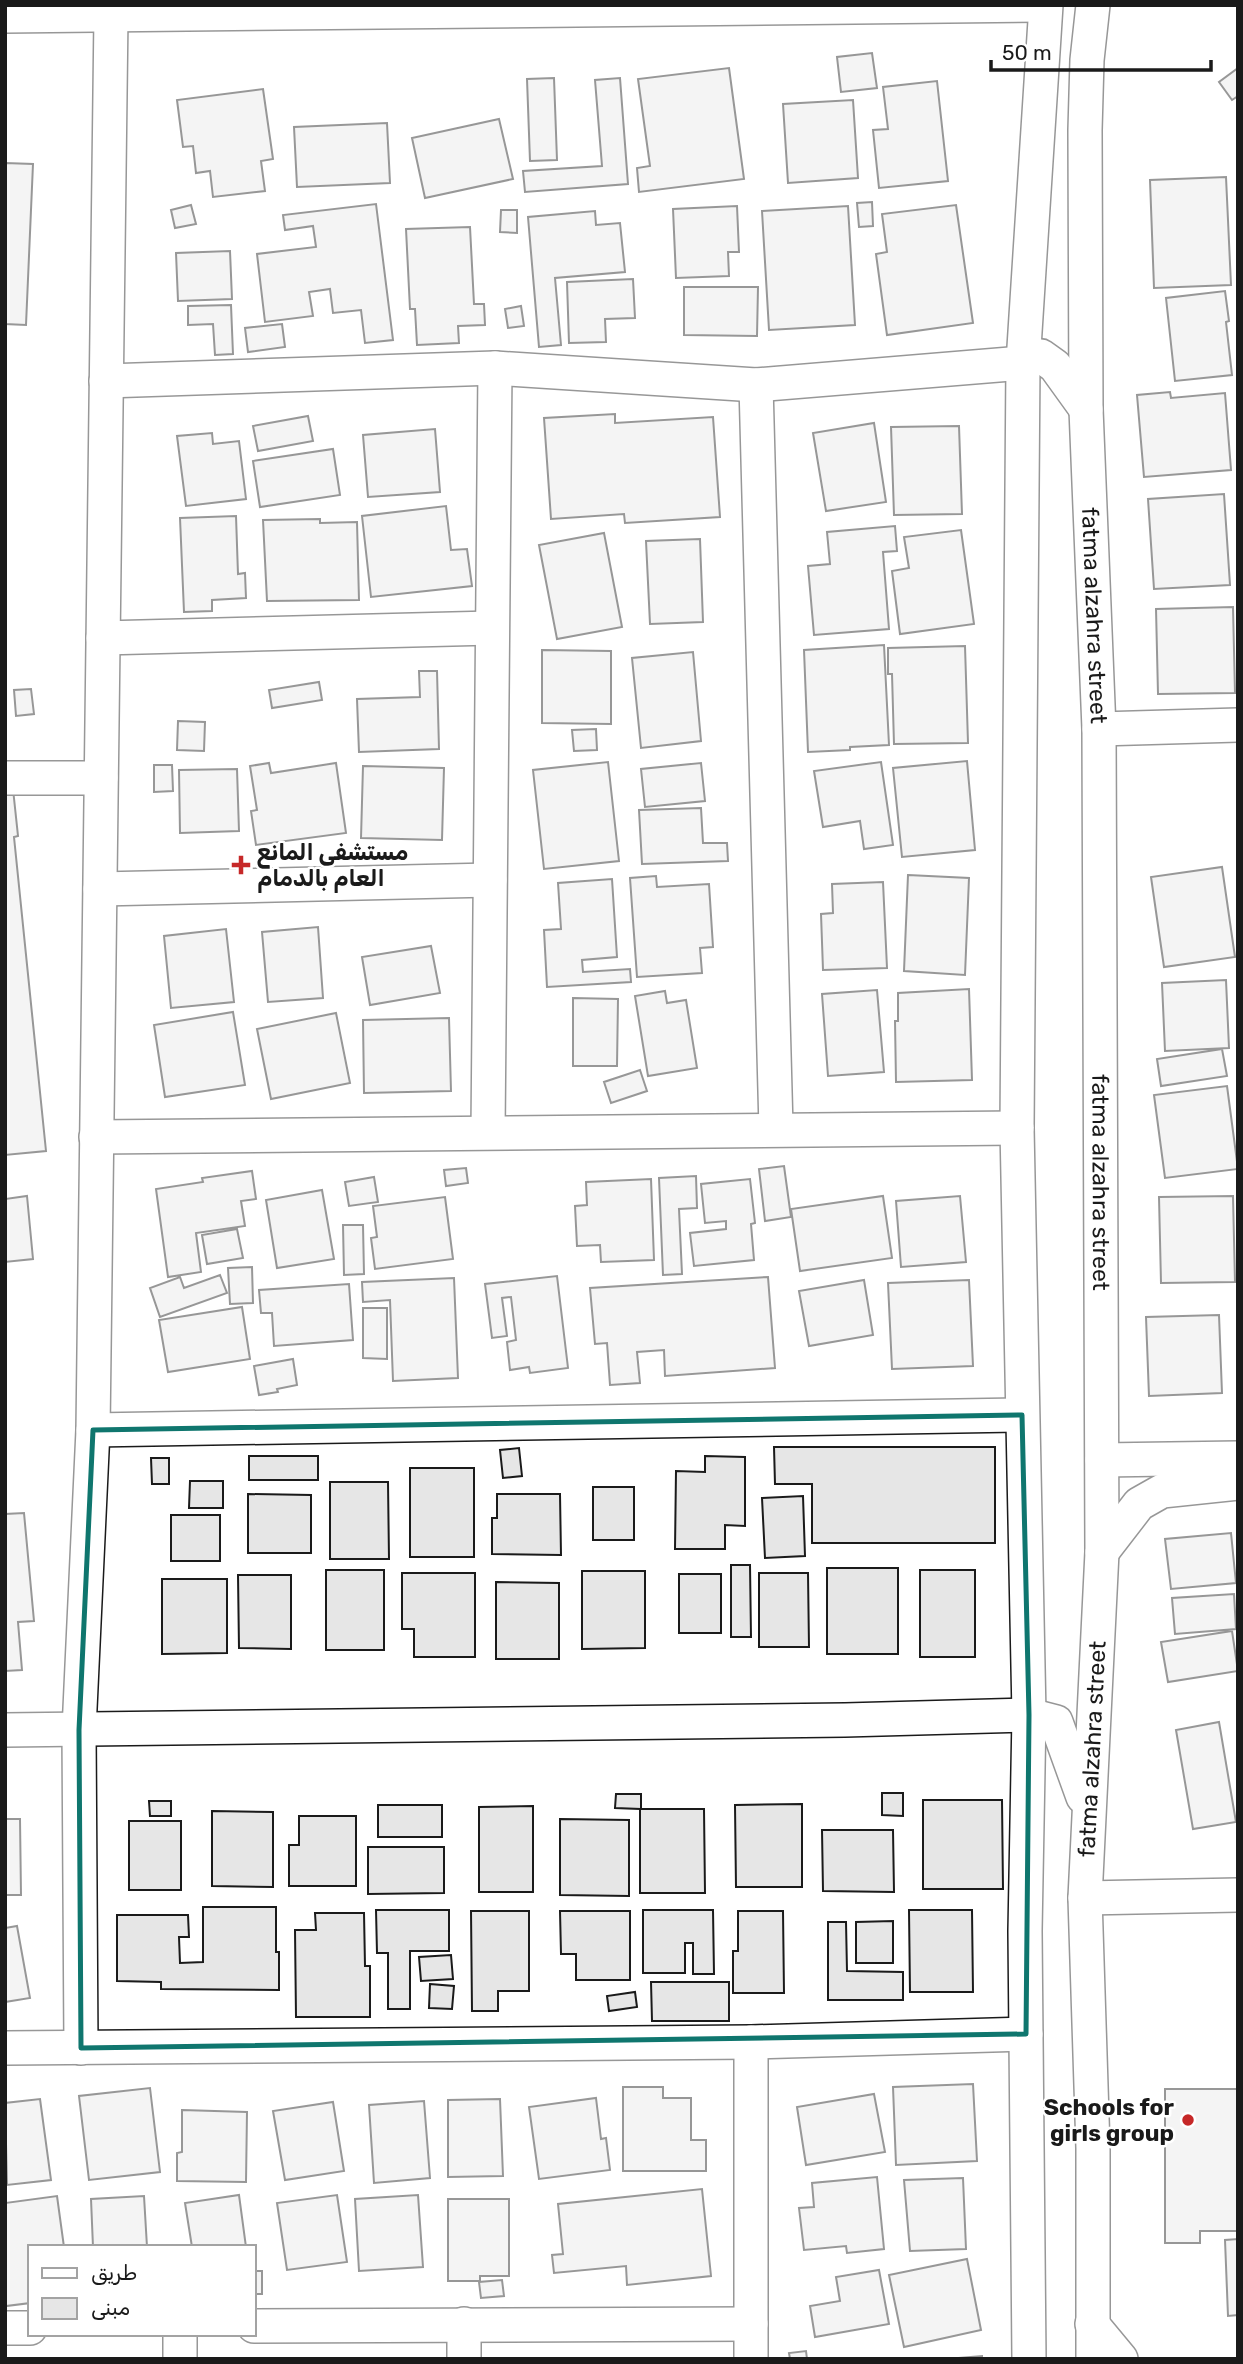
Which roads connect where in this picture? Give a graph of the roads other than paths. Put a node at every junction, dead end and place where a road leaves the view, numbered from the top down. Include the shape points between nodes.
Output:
1 (1040, 5) edge
2 (1046, 5) edge
3 (1093, 5) edge
4 (111, 15) junction
5 (5, 16) edge
6 (1023, 363) junction
7 (495, 368) junction
8 (106, 381) junction
9 (756, 385) junction
10 (1086, 408) junction
11 (492, 628) junction
12 (103, 638) junction
13 (1238, 725) edge
14 (1099, 729) junction
15 (5, 778) edge
16 (101, 778) junction
17 (491, 880) junction
18 (100, 889) junction
19 (776, 1128) junction
20 (1017, 1128) junction
21 (488, 1132) junction
22 (96, 1137) junction
23 (1022, 1415) junction
24 (93, 1430) junction
25 (1238, 1458) edge
26 (1102, 1460) junction
27 (1238, 1483) edge
28 (1102, 1552) junction
29 (1028, 1715) junction
30 (5, 1730) edge
31 (79, 1730) junction
32 (1088, 1814) junction
33 (1238, 1895) edge
34 (1085, 1898) junction
35 (1026, 2034) junction
36 (751, 2042) junction
37 (5, 2048) edge
38 (81, 2048) junction
39 (464, 2324) junction
40 (751, 2324) junction
41 (1092, 2324) junction
42 (256, 2326) edge
43 (5, 2328) edge
44 (28, 2328) edge
45 (180, 2336) edge
46 (180, 2359) edge
47 (464, 2359) edge
48 (751, 2359) edge
49 (1029, 2359) edge
50 (1093, 2359) edge
51 (1121, 2359) edge

1 - 4 street
2 - 6 street
3 - 10 street, fatma alzahra street via 1085,130
4 - 5 street
4 - 8 street
6 - 9 street
6 - 10 street via 1041,356 1055,366
6 - 20 street
7 - 8 street
7 - 9 street
7 - 11 street
8 - 12 street
9 - 19 street
10 - 14 street, fatma alzahra street
11 - 12 street
11 - 17 street
12 - 16 street
13 - 14 street
14 - 26 street, fatma alzahra street
15 - 16 street
16 - 18 street
17 - 18 street
17 - 21 street
18 - 22 street
19 - 20 street
19 - 21 street
20 - 23 street
21 - 22 street
22 - 24 street
23 - 24 street
23 - 29 street
24 - 31 street
25 - 26 street
26 - 28 street, fatma alzahra street
27 - 28 street via 1162,1491 1139,1504
28 - 32 street, fatma alzahra street
29 - 31 street
29 - 32 street via 1056,1722
29 - 35 street
30 - 31 street
31 - 38 street
32 - 34 street, fatma alzahra street
33 - 34 street
34 - 41 street, fatma alzahra street via 1093,2148
35 - 36 street
35 - 49 street
36 - 38 street
36 - 40 street
37 - 38 street
39 - 40 street
39 - 42 street
39 - 47 street
40 - 48 street
41 - 50 street, fatma alzahra street
41 - 51 street
43 - 44 street
45 - 46 street

